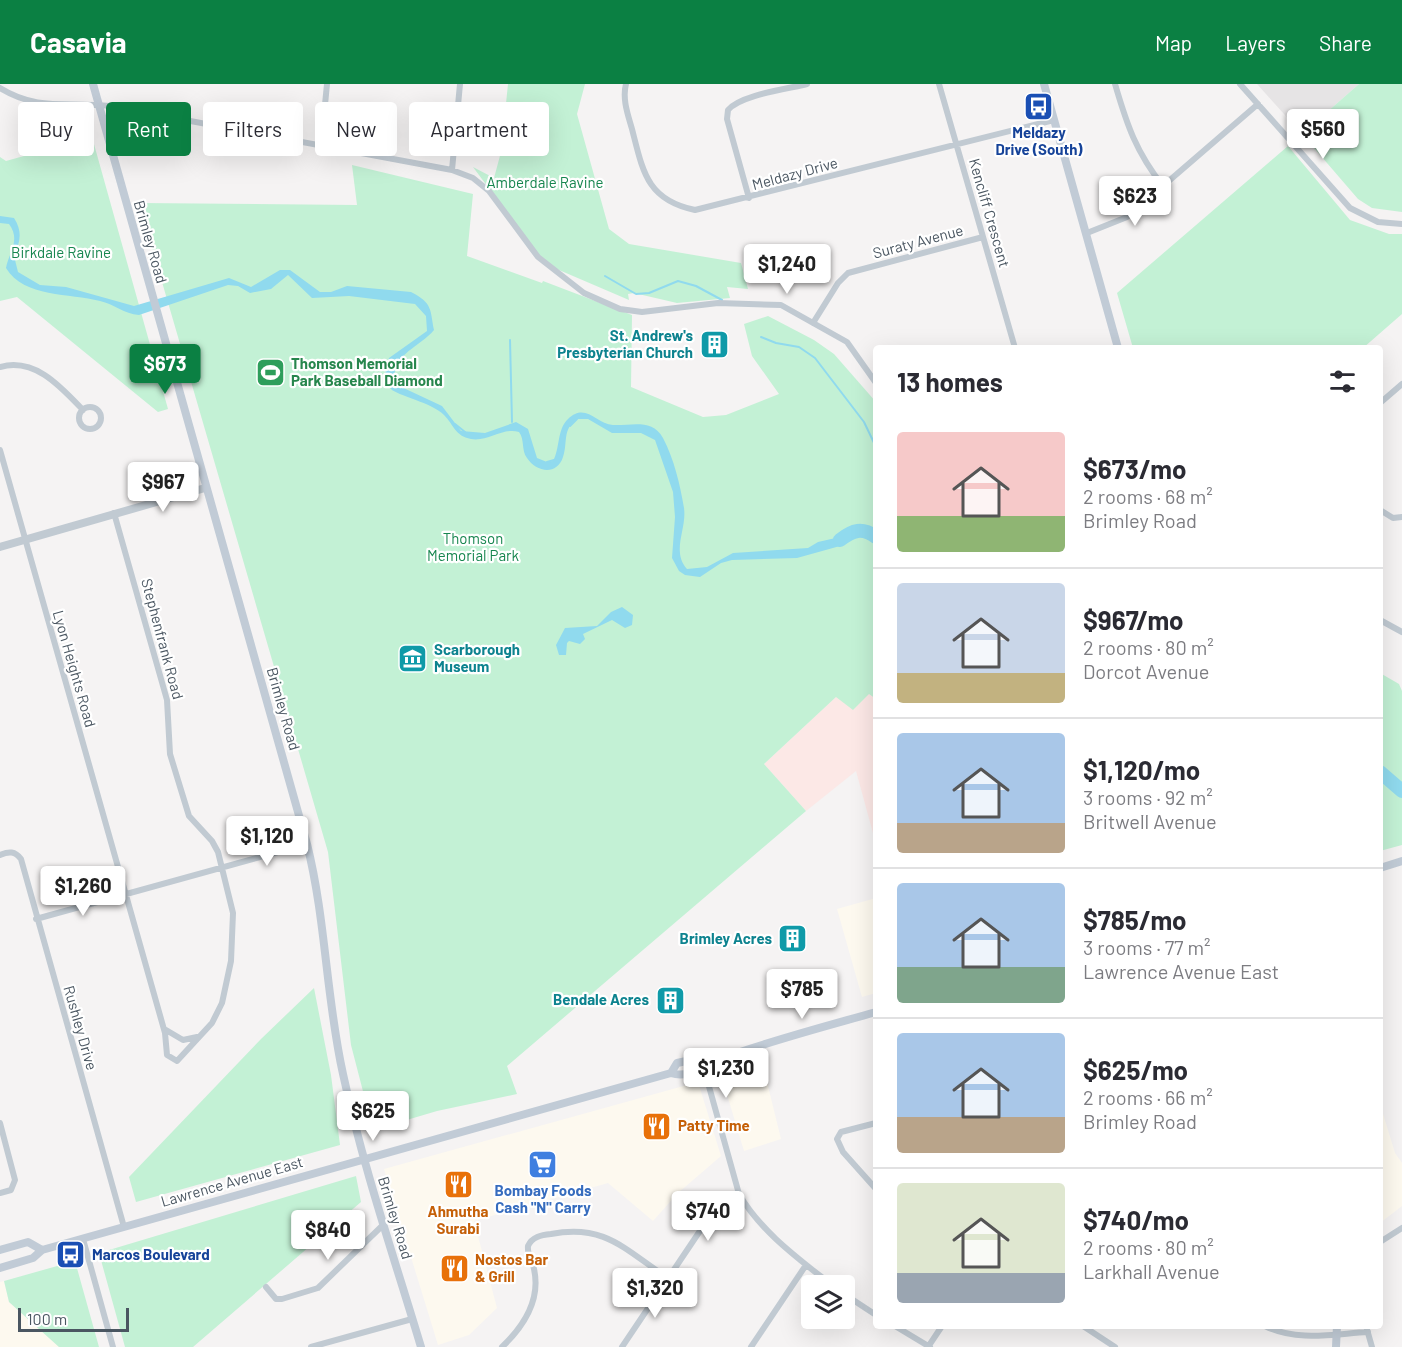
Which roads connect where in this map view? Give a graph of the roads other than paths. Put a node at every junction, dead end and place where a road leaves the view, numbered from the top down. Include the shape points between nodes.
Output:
1 (93, 84) edge
2 (327, 84) edge
3 (460, 84) edge
4 (626, 84) edge
5 (807, 84) edge
6 (939, 84) edge
7 (1044, 84) edge
8 (1115, 84) edge
9 (1240, 84) edge
10 (0, 88) edge
11 (325, 102) edge
12 (1258, 104) junction
13 (98, 105) junction
14 (1054, 120) junction
15 (957, 144) junction
16 (315, 145) edge
17 (376, 156) edge
18 (452, 170) junction
19 (1163, 186) junction
20 (749, 198) junction
21 (1402, 224) edge
22 (1087, 233) junction
23 (983, 237) junction
24 (813, 322) junction
25 (1014, 345) edge
26 (1117, 345) edge
27 (0, 367) edge
28 (873, 379) edge
29 (1402, 384) edge
30 (1383, 400) edge
31 (83, 410) dead end
32 (0, 450) edge
33 (205, 488) junction
34 (1383, 512) edge
35 (114, 513) junction
36 (1402, 517) edge
37 (25, 539) junction
38 (0, 547) edge
39 (1383, 622) edge
40 (1402, 632) edge
41 (307, 844) junction
42 (0, 855) edge
43 (1402, 861) edge
44 (222, 867) junction
45 (1383, 867) edge
46 (125, 895) junction
47 (36, 919) junction
48 (873, 1013) edge
49 (164, 1028) junction
50 (198, 1037) junction
51 (703, 1064) junction
52 (0, 1123) edge
53 (873, 1124) edge
54 (364, 1158) junction
55 (873, 1186) edge
56 (0, 1193) edge
57 (739, 1194) junction
58 (383, 1225) junction
59 (124, 1227) junction
60 (1402, 1228) edge
61 (83, 1239) junction
62 (1383, 1240) edge
63 (0, 1250) edge
64 (42, 1250) junction
65 (806, 1264) junction
66 (0, 1268) edge
67 (820, 1275) edge
68 (668, 1278) junction
69 (266, 1287) dead end
70 (855, 1301) edge
71 (873, 1313) edge
72 (412, 1319) junction
73 (900, 1329) edge
74 (940, 1329) edge
75 (1088, 1329) edge
76 (1271, 1329) edge
77 (1367, 1329) edge
78 (1336, 1331) edge
79 (113, 1347) edge
80 (311, 1347) edge
81 (421, 1347) edge
82 (502, 1347) edge
83 (622, 1347) edge
84 (751, 1347) edge
85 (929, 1347) edge
86 (1115, 1347) edge
87 (1336, 1347) edge
88 (1372, 1347) edge

1 - 13 main road, Brimley Road
2 - 11 street
3 - 18 street
4 - 20 street, Meldazy Drive via 625,99 644,173 664,199 695,210
5 - 20 street via 745,100 728,110 727,119
6 - 15 street, Kencliff Crescent
7 - 14 main road
8 - 19 street via 1132,140
9 - 12 street
10 - 13 street via 41,105
12 - 19 street
12 - 21 street via 1350,208 1378,222
13 - 16 street
13 - 33 main road, Brimley Road
14 - 15 street, Meldazy Drive
14 - 22 main road
15 - 20 street, Meldazy Drive
15 - 23 street, Kencliff Crescent
17 - 18 street
18 - 24 street via 473,178 489,191 538,257 561,278 620,309 642,312 718,303 772,304
19 - 22 street via 1119,223
22 - 26 main road
23 - 24 street, Suraty Avenue via 848,273
23 - 25 street, Kencliff Crescent
24 - 28 street via 847,342
27 - 31 street via 34,369 54,381
29 - 30 street
32 - 37 street, Lyon Heights Road
33 - 35 street
33 - 41 main road, Brimley Road
34 - 36 street via 1393,518
35 - 37 street
35 - 44 street, Stephenfrank Road via 167,700 168,746 185,803 193,821 212,841
37 - 38 street
37 - 46 street, Lyon Heights Road
39 - 40 street
41 - 44 street
41 - 54 main road, Brimley Road via 323,931 335,1034
42 - 47 street, Rushley Drive via 11,852 21,859
43 - 45 main road
44 - 46 street
44 - 50 street, Stephenfrank Road via 233,913 231,960 218,1014
46 - 47 street
46 - 49 street, Lyon Heights Road
47 - 59 street, Rushley Drive
48 - 51 main road, Lawrence Avenue East
49 - 50 street via 183,1040
49 - 50 street, Lyon Heights Road via 167,1055 174,1060 181,1059
51 - 54 main road, Lawrence Avenue East via 691,1060 677,1063 671,1072
51 - 57 street
52 - 56 street via 15,1180 11,1190
53 - 55 street via 841,1132 837,1139 843,1152
54 - 58 main road, Brimley Road
54 - 59 main road, Lawrence Avenue East
57 - 65 street via 759,1223
57 - 68 street via 714,1210
58 - 69 street via 318,1288 276,1299
58 - 72 main road, Brimley Road
59 - 61 main road, Lawrence Avenue East
60 - 62 street
61 - 64 main road, Lawrence Avenue East
61 - 79 street
63 - 64 main road, Lawrence Avenue East via 28,1242
64 - 66 main road, Lawrence Avenue East via 33,1258
65 - 67 street
65 - 84 street
68 - 82 street via 602,1235 582,1230 536,1238 528,1246 536,1291 532,1306
68 - 83 street
70 - 71 street
72 - 80 street
72 - 81 main road, Brimley Road
73 - 85 street
74 - 85 street
75 - 86 street
76 - 78 street via 1282,1335
77 - 78 street
77 - 88 street
78 - 87 main road

